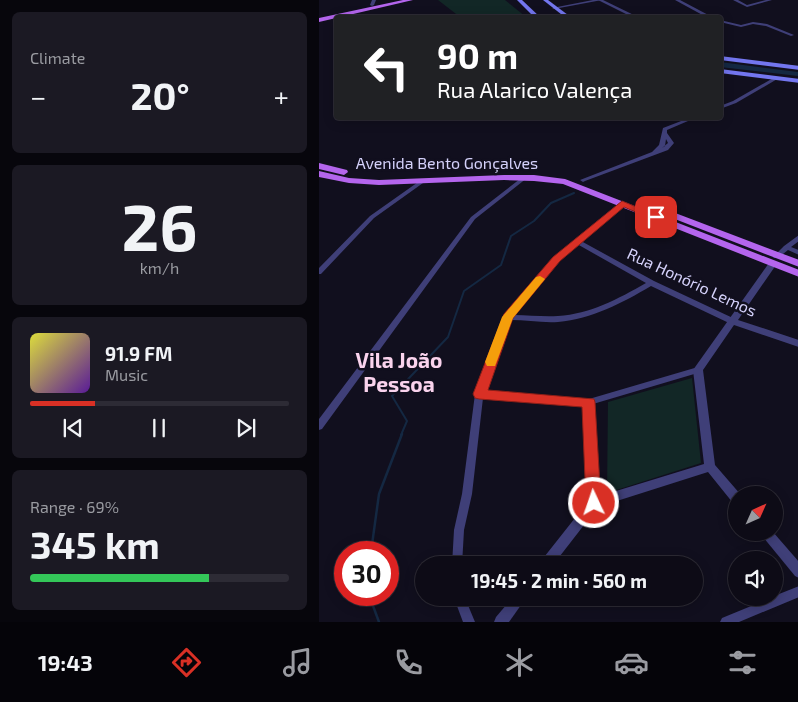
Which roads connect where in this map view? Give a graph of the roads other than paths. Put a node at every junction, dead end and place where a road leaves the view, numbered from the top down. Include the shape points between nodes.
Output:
1 (395, 0) edge
2 (410, 0) edge
3 (519, 0) edge
4 (545, 0) edge
5 (599, 0) edge
6 (677, 0) edge
7 (735, 0) edge
8 (770, 0) edge
9 (374, 4) edge
10 (554, 8) junction
11 (536, 15) edge
12 (564, 15) edge
13 (632, 15) edge
14 (706, 15) edge
15 (319, 17) edge
16 (723, 22) edge
17 (792, 36) dead end
18 (723, 58) edge
19 (798, 68) edge
20 (723, 71) edge
21 (763, 76) junction
22 (777, 78) junction
23 (798, 80) edge
24 (762, 85) junction
25 (723, 107) edge
26 (686, 120) edge
27 (319, 166) edge
28 (605, 173) junction
29 (319, 174) edge
30 (525, 177) junction
31 (583, 180) junction
32 (421, 182) junction
33 (593, 184) junction
34 (622, 204) junction
35 (798, 237) edge
36 (576, 241) junction
37 (786, 247) junction
38 (798, 253) edge
39 (774, 261) junction
40 (798, 264) edge
41 (319, 272) edge
42 (798, 274) edge
43 (651, 283) junction
44 (508, 317) junction
45 (732, 321) junction
46 (798, 344) edge
47 (698, 370) junction
48 (479, 394) junction
49 (589, 402) junction
50 (319, 426) edge
51 (710, 467) junction
52 (728, 488) edge
53 (594, 503) junction
54 (772, 541) edge
55 (458, 556) edge
56 (552, 556) edge
57 (798, 572) edge
58 (798, 591) edge
59 (463, 606) edge
60 (514, 606) edge
61 (469, 622) edge
62 (501, 622) edge
63 (726, 622) edge

1 - 9 main road
2 - 9 main road
3 - 11 main road
4 - 10 main road
5 - 10 street
5 - 13 street
6 - 14 street
7 - 8 street via 747,6
9 - 15 main road
9 - 15 main road
10 - 12 main road
16 - 17 street via 741,26 758,23
18 - 19 main road
20 - 21 main road
21 - 22 main road
21 - 24 street
22 - 23 main road
22 - 24 street
24 - 25 street
26 - 28 street via 663,132 670,146
27 - 31 main road, Avenida Bento Gonçalves via 379,175 519,169
28 - 31 street
28 - 33 street
29 - 32 main road, Avenida Bento Gonçalves via 376,182
30 - 32 main road, Avenida Bento Gonçalves
30 - 34 main road, Avenida Bento Gonçalves via 565,182
30 - 50 street via 473,218
31 - 33 main road, Avenida Bento Gonçalves
32 - 41 street via 372,217
33 - 39 main road, Avenida Bento Gonçalves
34 - 36 street
34 - 39 main road, Avenida Bento Gonçalves
35 - 37 street
36 - 43 street, Rua Honório Lemos
36 - 44 street
37 - 38 street
37 - 39 street
39 - 40 main road, Avenida Bento Gonçalves
39 - 42 main road, Avenida Bento Gonçalves
39 - 45 street
43 - 44 street via 593,313 558,319
43 - 45 street, Rua Honório Lemos
44 - 48 street
45 - 46 street, Rua Honório Lemos
45 - 47 street
47 - 49 street
47 - 51 street
48 - 49 street
48 - 55 street
49 - 53 street
51 - 52 street
51 - 53 street
53 - 56 street
54 - 57 street
58 - 63 street
59 - 61 street
60 - 62 street

